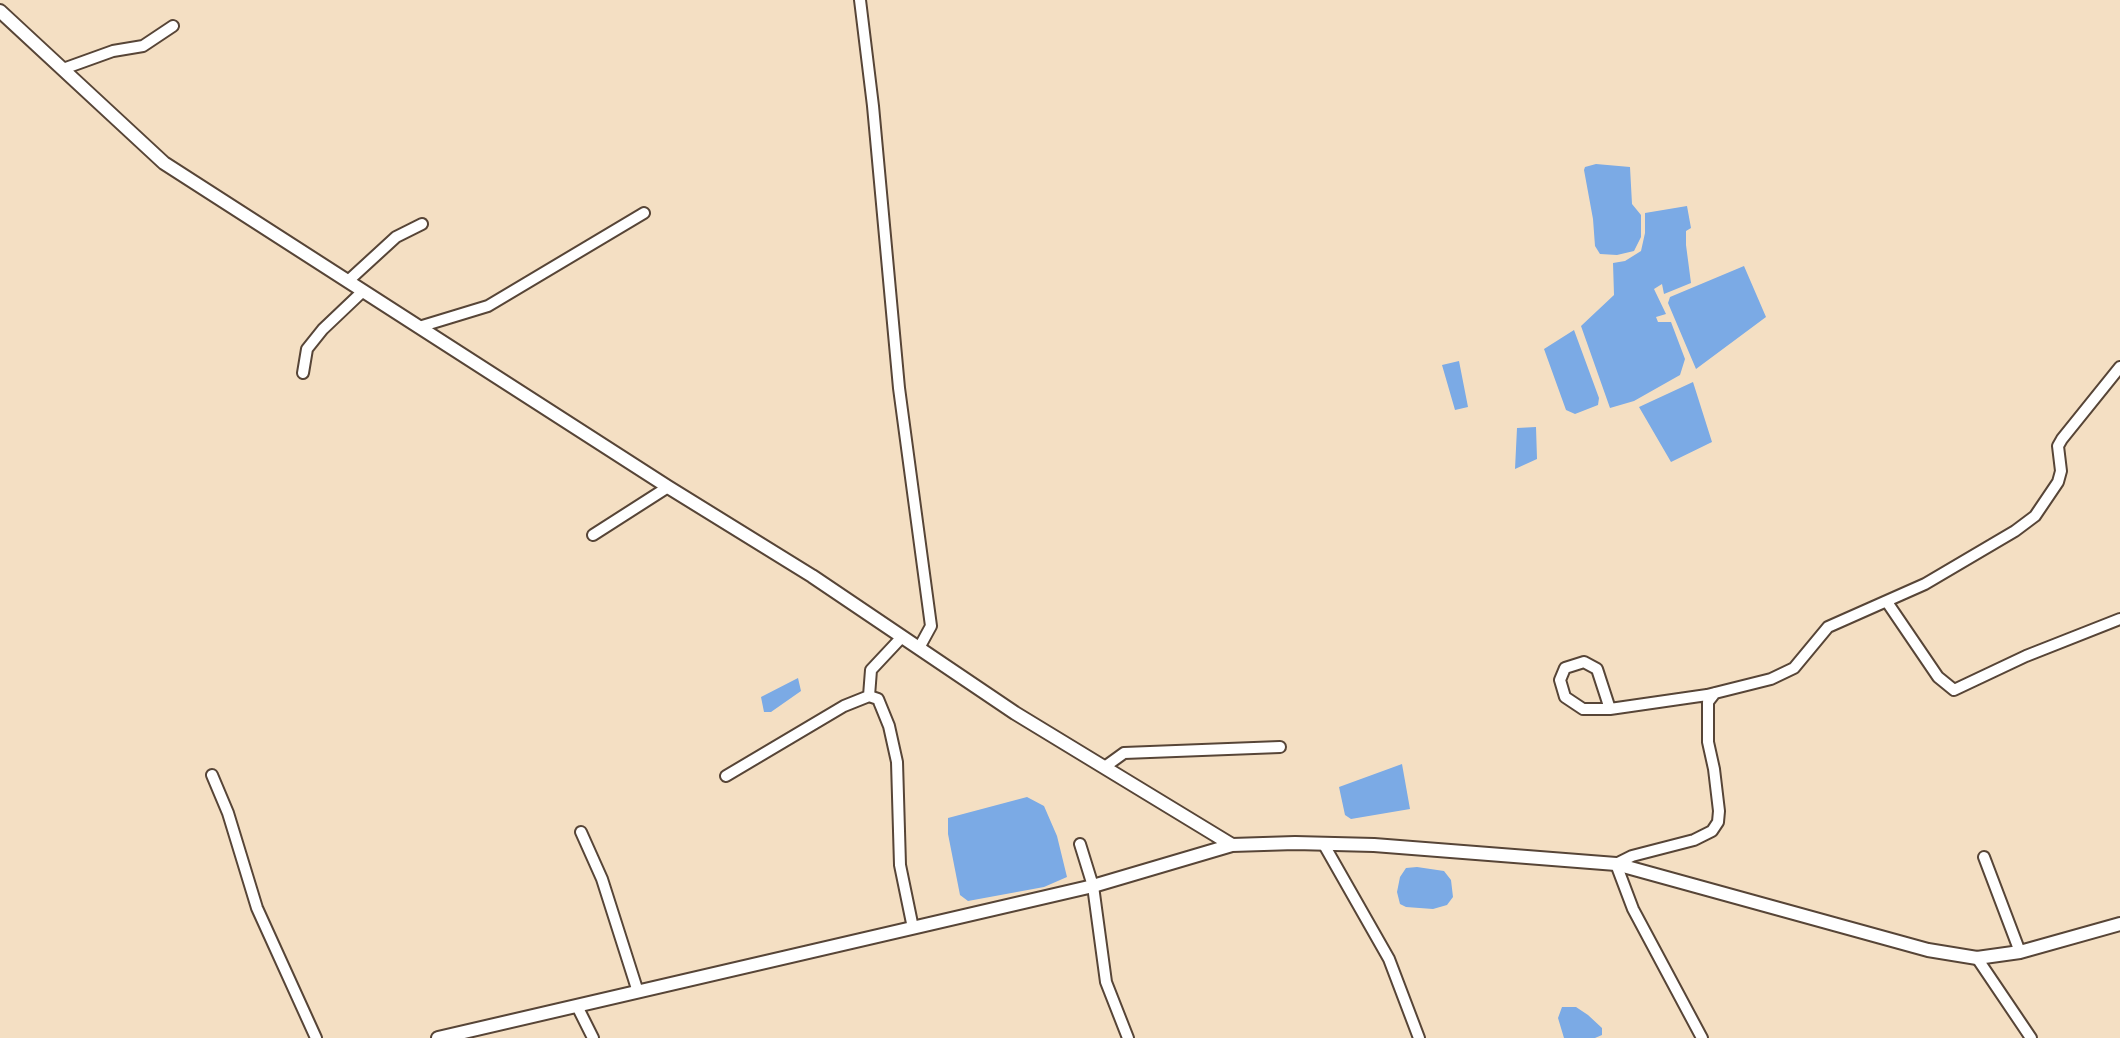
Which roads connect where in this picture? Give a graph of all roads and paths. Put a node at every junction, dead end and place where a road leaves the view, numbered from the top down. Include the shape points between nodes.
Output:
1 (860, 0) edge
2 (0, 11) edge
3 (173, 26) dead end
4 (63, 69) junction
5 (644, 213) dead end
6 (422, 224) dead end
7 (348, 281) junction
8 (363, 291) junction
9 (419, 327) junction
10 (2120, 367) edge
11 (303, 373) dead end
12 (668, 487) junction
13 (593, 535) dead end
14 (1887, 602) junction
15 (2120, 619) edge
16 (901, 638) junction
17 (919, 648) junction
18 (1715, 693) junction
19 (869, 696) junction
20 (1610, 709) junction
21 (1280, 747) dead end
22 (1106, 766) junction
23 (212, 775) dead end
24 (726, 776) dead end
25 (581, 832) dead end
26 (1323, 843) junction
27 (1080, 844) dead end
28 (1232, 845) junction
29 (1984, 857) dead end
30 (1616, 864) junction
31 (1093, 886) junction
32 (2120, 924) edge
33 (913, 928) junction
34 (2020, 952) junction
35 (1977, 958) junction
36 (638, 992) junction
37 (577, 1006) junction
38 (316, 1038) edge
39 (438, 1038) edge
40 (593, 1038) edge
41 (1128, 1038) edge
42 (1419, 1038) edge
43 (1702, 1038) edge
44 (2031, 1038) edge

1 - 17 street via 899,388 931,626
2 - 4 main road
3 - 4 street via 143,46
4 - 7 main road via 164,163
5 - 9 street via 488,306
6 - 7 street via 396,237
7 - 8 main road
8 - 9 main road
8 - 11 street via 307,349
9 - 12 main road
10 - 14 street via 2058,446 2058,482 2035,516 1949,571
12 - 13 street
12 - 16 main road
14 - 15 street via 1938,677 1954,690
14 - 18 street via 1828,627 1794,668
16 - 17 main road
16 - 19 street via 871,670
17 - 22 main road
18 - 20 street
18 - 30 street via 1708,702 1708,742 1718,822 1694,840
19 - 24 street
19 - 33 street via 878,699 897,762 900,865
20 - 20 street via 1597,669 1584,662 1565,668 1560,680 1565,697 1583,709
21 - 22 street via 1124,753
22 - 28 main road
23 - 38 street via 257,908
25 - 36 street via 602,879
26 - 28 main road
26 - 30 main road
26 - 42 street via 1389,959
27 - 31 street
28 - 31 main road
29 - 34 street
30 - 35 main road via 1928,950
30 - 43 street via 1633,909
31 - 33 main road
31 - 41 street via 1106,982
32 - 34 main road
33 - 36 main road
34 - 35 main road
35 - 44 street
36 - 37 main road
37 - 39 main road
37 - 40 street

